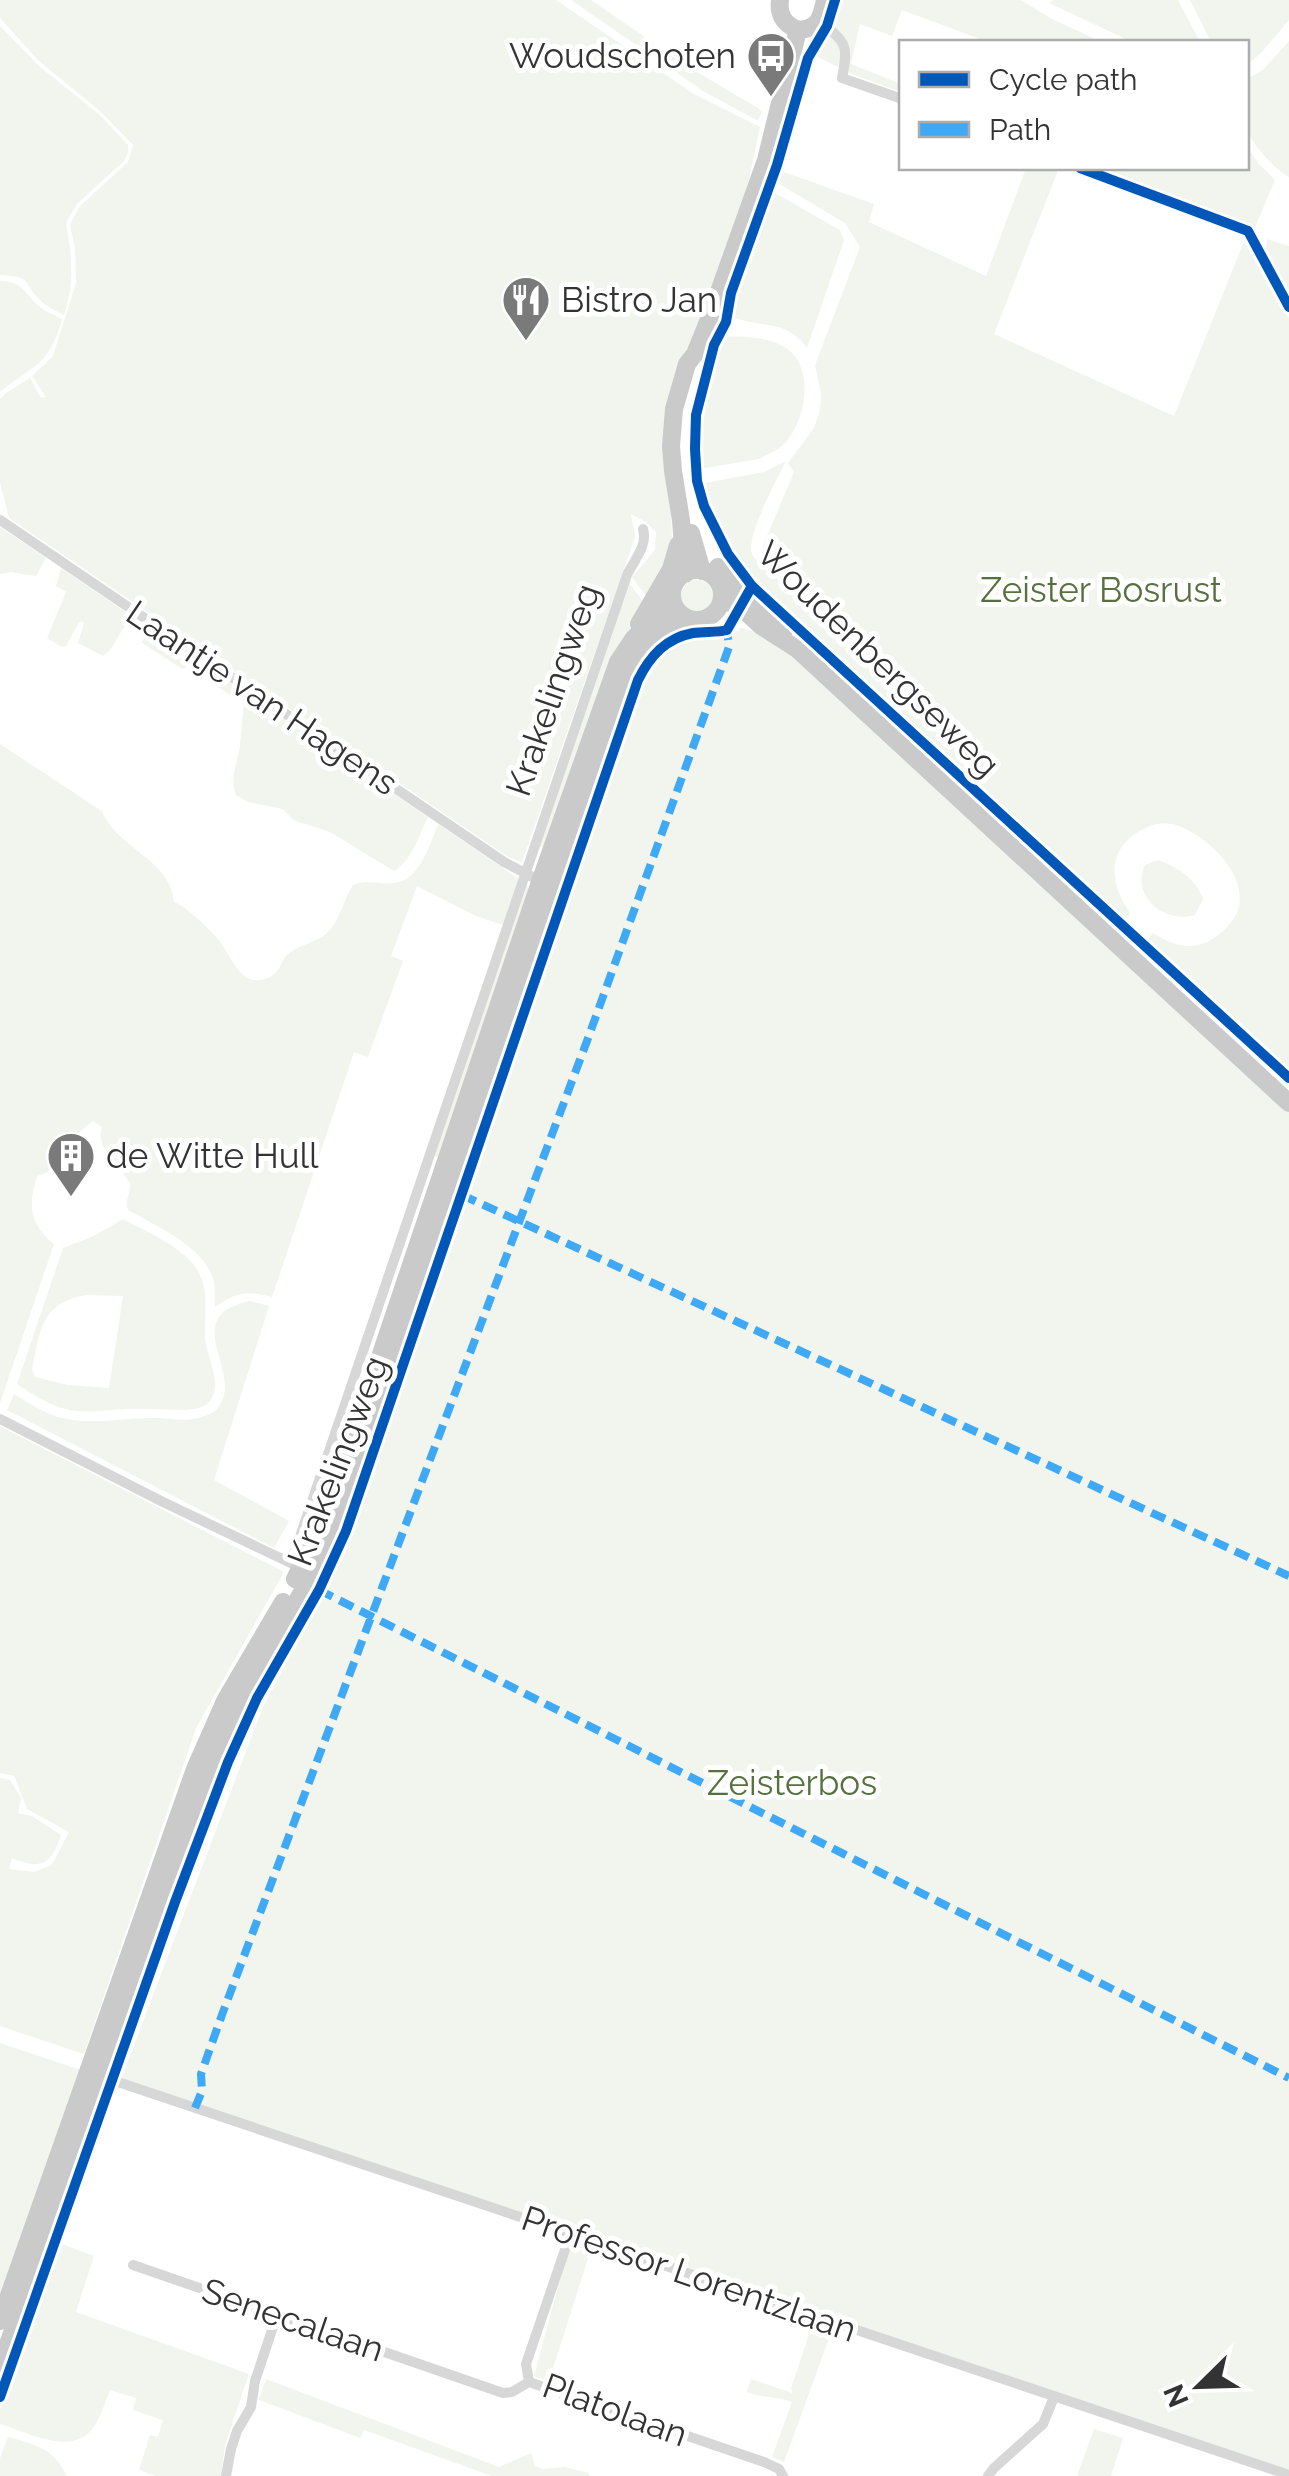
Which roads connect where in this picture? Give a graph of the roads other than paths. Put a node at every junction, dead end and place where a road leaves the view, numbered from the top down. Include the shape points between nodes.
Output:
1 (780, 0) edge
2 (825, 0) edge
3 (820, 20) junction
4 (798, 30) junction
5 (899, 99) edge
6 (1085, 170) edge
7 (1248, 231) dead end
8 (0, 520) edge
9 (643, 529) dead end
10 (686, 533) junction
11 (693, 572) junction
12 (722, 594) junction
13 (672, 600) junction
14 (713, 615) junction
15 (684, 617) junction
16 (760, 626) junction
17 (634, 638) junction
18 (788, 642) junction
19 (539, 881) junction
20 (1289, 1103) edge
21 (0, 1419) edge
22 (300, 1569) junction
23 (101, 2076) junction
24 (85, 2156) dead end
25 (570, 2235) junction
26 (133, 2265) dead end
27 (277, 2314) junction
28 (0, 2321) edge
29 (0, 2368) edge
30 (529, 2382) junction
31 (1054, 2397) junction
32 (226, 2476) edge
33 (783, 2476) edge
34 (988, 2476) edge
35 (1289, 2476) edge

1 - 4 main road via 784,21
2 - 3 main road
3 - 4 main road
3 - 5 street via 845,47 842,78
4 - 10 main road via 766,160 695,354 678,424
6 - 7 street
8 - 19 street, Laantje van Hagens
9 - 19 street, Krakelingweg via 643,548 628,575
10 - 11 main road
10 - 17 main road
10 - 18 main road via 738,592 777,622
11 - 12 main road via 716,579
11 - 13 main road via 676,581
12 - 14 main road
12 - 16 main road, Woudenbergseweg
13 - 15 main road
13 - 17 main road, Krakelingweg
14 - 15 main road
14 - 16 main road, Woudenbergseweg
15 - 19 main road, Krakelingweg via 635,660
16 - 18 main road, Woudenbergseweg
17 - 19 main road, Krakelingweg via 618,662
18 - 20 main road, Woudenbergseweg
19 - 22 main road, Krakelingweg via 322,1524
21 - 22 street
22 - 23 main road, Krakelingweg via 209,1734 169,1840
23 - 24 street, Krakelingweg
23 - 25 street, Professor Lorentzlaan
23 - 28 main road, Krakelingweg
23 - 29 main road, Krakelingweg
25 - 30 street, Platolaan via 526,2364
25 - 31 street, Professor Lorentzlaan
26 - 27 street, Senecalaan
27 - 30 street, Senecalaan via 504,2393
27 - 32 street
30 - 33 street, Platolaan via 764,2462
31 - 34 street via 1043,2424
31 - 35 street, Professor Lorentzlaan

